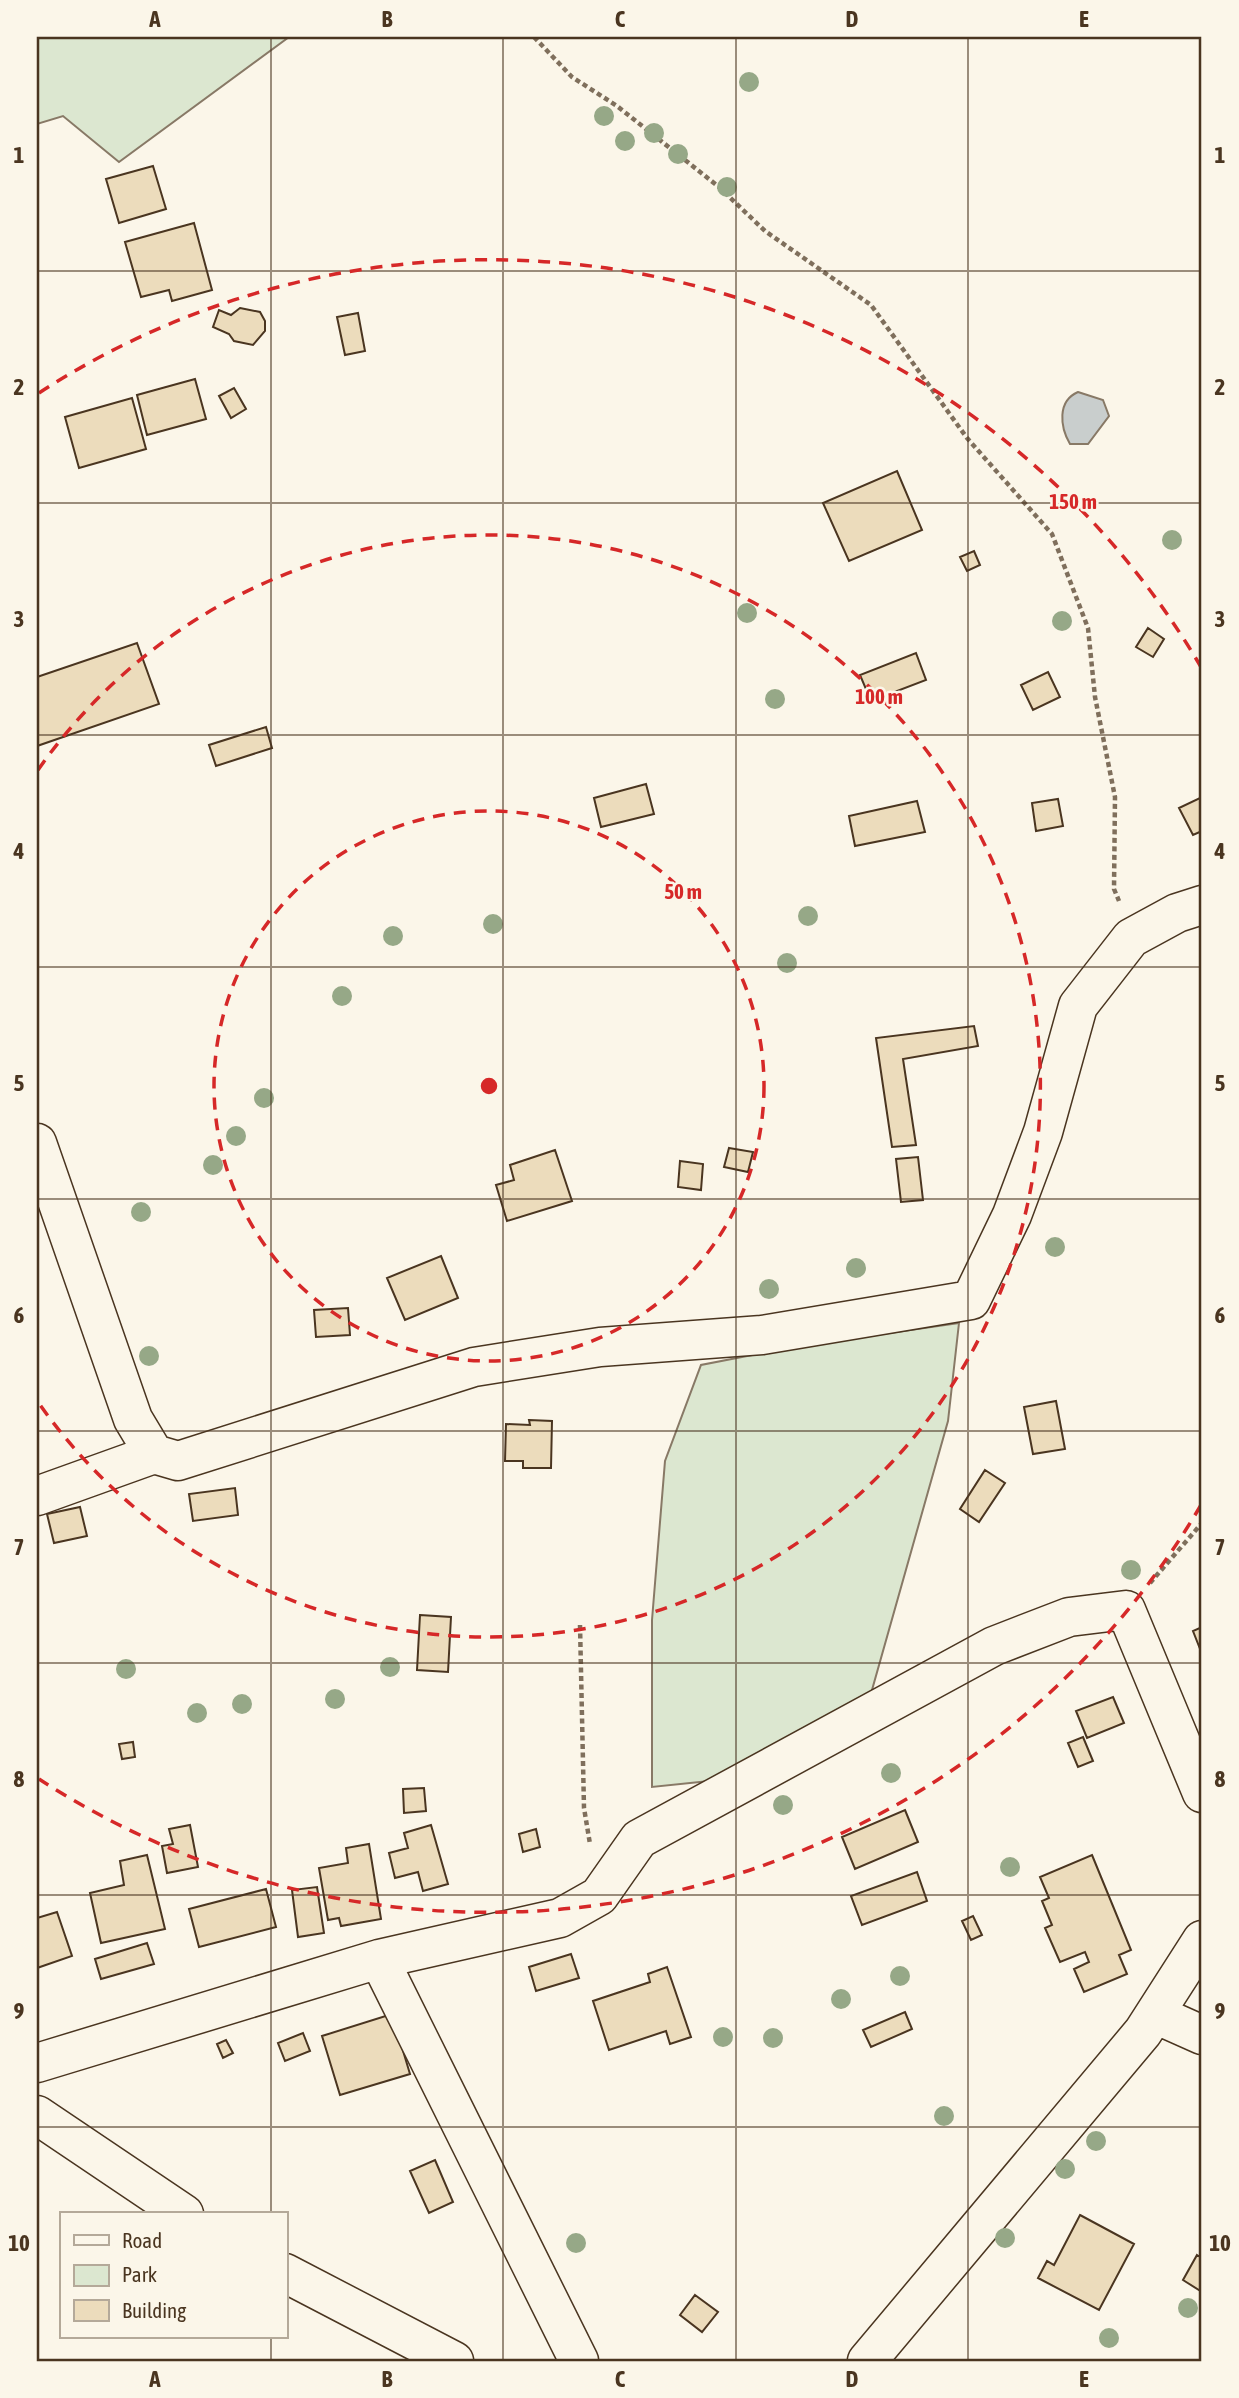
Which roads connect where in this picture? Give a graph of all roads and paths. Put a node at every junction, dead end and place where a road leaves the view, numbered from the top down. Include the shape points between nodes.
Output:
1 (534, 37) edge
2 (1202, 905) edge
3 (1130, 937) junction
4 (37, 1143) edge
5 (155, 1454) junction
6 (37, 1496) edge
7 (1202, 1523) edge
8 (1126, 1609) junction
9 (580, 1625) dead end
10 (1202, 1793) edge
11 (599, 1896) junction
12 (1202, 1940) edge
13 (379, 1959) junction
14 (1155, 2014) junction
15 (1202, 2035) edge
16 (37, 2063) edge
17 (37, 2115) edge
18 (181, 2212) edge
19 (287, 2274) edge
20 (454, 2361) edge
21 (579, 2361) edge
22 (867, 2361) edge

1 - 3 path via 572,77 617,106 719,187 765,231 871,305 967,438 1052,534 1088,628 1095,697 1115,797 1114,889
2 - 3 street
3 - 5 street via 1078,1006 1043,1132 1013,1215 971,1300 762,1335 600,1347 474,1367 177,1461
4 - 5 street via 133,1419
5 - 6 street
7 - 8 path
8 - 10 street
8 - 11 street via 1069,1617 995,1646 639,1839
9 - 11 path via 584,1808
11 - 13 street via 560,1918
12 - 14 street
13 - 16 street
13 - 21 street
14 - 15 street
14 - 22 street
17 - 18 street
19 - 20 street

